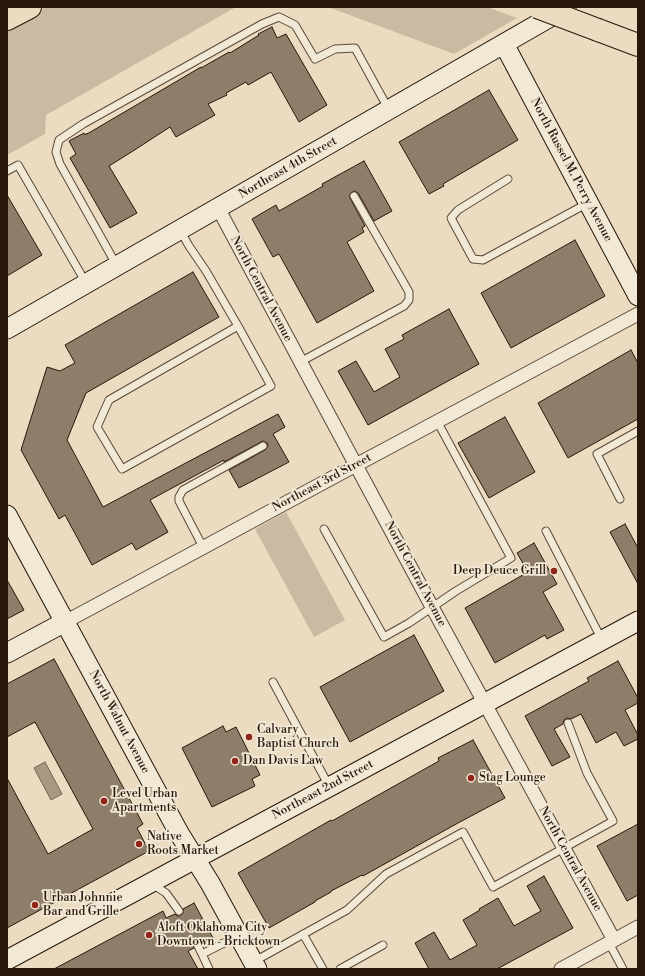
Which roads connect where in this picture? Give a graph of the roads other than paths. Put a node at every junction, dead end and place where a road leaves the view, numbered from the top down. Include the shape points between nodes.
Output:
1 (30, 7) edge
2 (538, 7) edge
3 (568, 7) edge
4 (7, 19) edge
5 (504, 44) junction
6 (638, 45) edge
7 (389, 110) junction
8 (7, 171) edge
9 (508, 179) dead end
10 (354, 196) dead end
11 (588, 203) junction
12 (218, 208) junction
13 (180, 230) junction
14 (117, 266) junction
15 (86, 284) junction
16 (638, 296) edge
17 (638, 314) edge
18 (238, 326) junction
19 (7, 329) edge
20 (300, 362) junction
21 (437, 422) junction
22 (638, 431) edge
23 (263, 446) dead end
24 (356, 465) junction
25 (620, 498) dead end
26 (7, 515) edge
27 (324, 529) dead end
28 (546, 532) dead end
29 (203, 547) junction
30 (432, 607) junction
31 (638, 621) edge
32 (65, 622) junction
33 (602, 640) junction
34 (7, 653) edge
35 (272, 682) dead end
36 (485, 702) junction
37 (568, 724) dead end
38 (329, 786) junction
39 (563, 848) junction
40 (195, 859) junction
41 (150, 883) junction
42 (179, 911) dead end
43 (638, 927) edge
44 (303, 934) junction
45 (238, 936) junction
46 (611, 942) junction
47 (383, 945) dead end
48 (198, 946) dead end
49 (202, 954) junction
50 (7, 960) edge
51 (255, 966) edge
52 (209, 969) edge
53 (323, 969) edge
54 (340, 969) edge
55 (561, 969) edge
56 (623, 969) edge

1 - 4 highway
2 - 6 highway, bridge
3 - 5 street, Northeast 4th Street
5 - 7 street, Northeast 4th Street
5 - 11 street, North Russel M. Perry Avenue
7 - 12 street, Northeast 4th Street
7 - 14 lane via 355,48 335,49 315,59 296,25 279,17 262,24 83,124 59,140 56,152 60,164
8 - 15 lane via 18,165
9 - 11 lane via 458,210 451,218 473,259 483,260
10 - 20 lane via 409,292 410,300 404,306
11 - 16 street, North Russel M. Perry Avenue
12 - 13 street, Northeast 4th Street
12 - 20 street, North Central Avenue
13 - 14 street, Northeast 4th Street
13 - 18 lane
14 - 15 street, Northeast 4th Street
15 - 19 street, Northeast 4th Street
17 - 21 street, Northeast 3rd Street
18 - 18 lane via 271,386 122,469 97,427 109,400
20 - 24 street, North Central Avenue
21 - 24 street, Northeast 3rd Street
21 - 30 lane via 511,558
22 - 25 lane via 597,454
23 - 29 lane via 183,490 179,501
24 - 29 street, Northeast 3rd Street
24 - 30 street, North Central Avenue
26 - 32 street, North Walnut Avenue
27 - 30 lane via 384,637
28 - 33 lane
29 - 32 street, Northeast 3rd Street
30 - 36 street, North Central Avenue
31 - 33 street, Northeast 2nd Street
32 - 34 street, Northeast 3rd Street
32 - 40 street, North Walnut Avenue
33 - 36 street, Northeast 2nd Street
35 - 38 lane
36 - 38 street, Northeast 2nd Street
36 - 39 street, North Central Avenue
37 - 39 lane via 587,773 613,821
38 - 40 street, Northeast 2nd Street
39 - 44 lane via 493,887 463,832 386,874 347,910
39 - 46 street, North Central Avenue
40 - 41 street, Northeast 2nd Street
40 - 45 street, North Walnut Avenue
41 - 42 lane via 166,893
41 - 50 street, Northeast 2nd Street
43 - 46 street
44 - 51 lane
44 - 53 lane
45 - 49 lane
45 - 51 street, North Walnut Avenue
46 - 55 street
46 - 56 lane
47 - 54 lane
48 - 49 lane
49 - 52 lane

